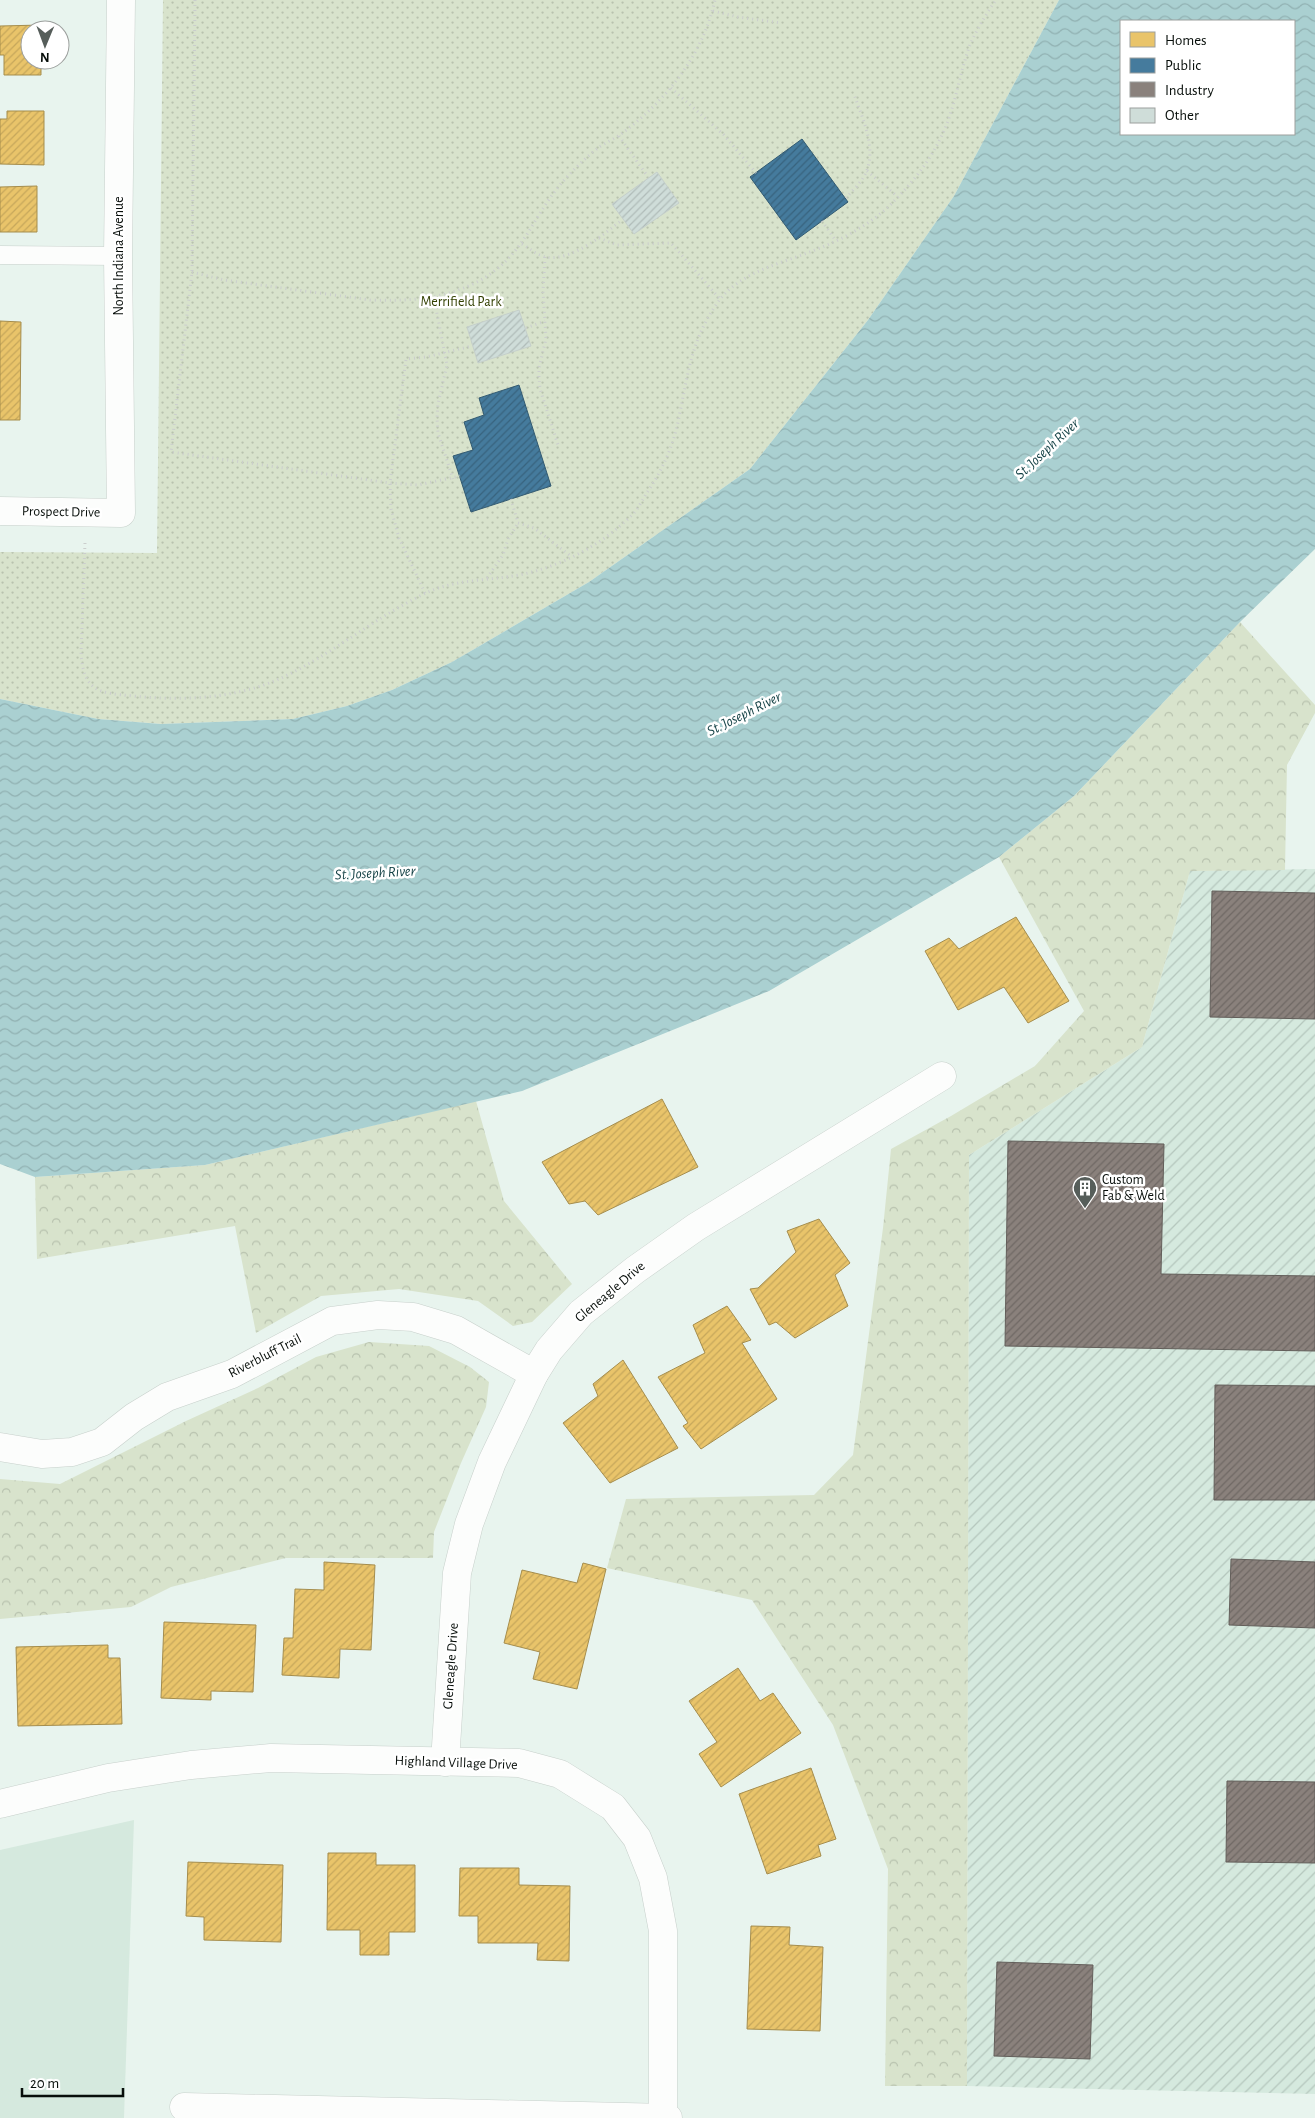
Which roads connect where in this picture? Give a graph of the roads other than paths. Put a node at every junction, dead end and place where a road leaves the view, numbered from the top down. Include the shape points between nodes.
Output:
1 (121, 0) edge
2 (0, 255) edge
3 (118, 256) junction
4 (0, 512) edge
5 (121, 513) joint
6 (942, 1076) dead end
7 (534, 1374) junction
8 (0, 1447) edge
9 (445, 1762) junction
10 (0, 1804) edge
11 (184, 2107) dead end
12 (663, 2118) edge
13 (668, 2118) edge

1 - 3 street, North Indiana Avenue
2 - 3 lane
3 - 5 street, North Indiana Avenue
4 - 5 street, Prospect Drive
6 - 7 street, Gleneagle Drive via 696,1227 635,1270 581,1313 549,1350
7 - 8 street, Riverbluff Trail via 456,1330 413,1317 378,1316 332,1321 232,1374 167,1396 102,1442 72,1452 42,1454
7 - 9 street, Gleneagle Drive via 492,1462 469,1524 457,1573
9 - 10 street, Highland Village Drive via 271,1758 201,1764 108,1778
9 - 12 street, Highland Village Drive via 519,1763 560,1774 613,1807 638,1838 653,1878 663,1931
11 - 12 street
12 - 13 street

